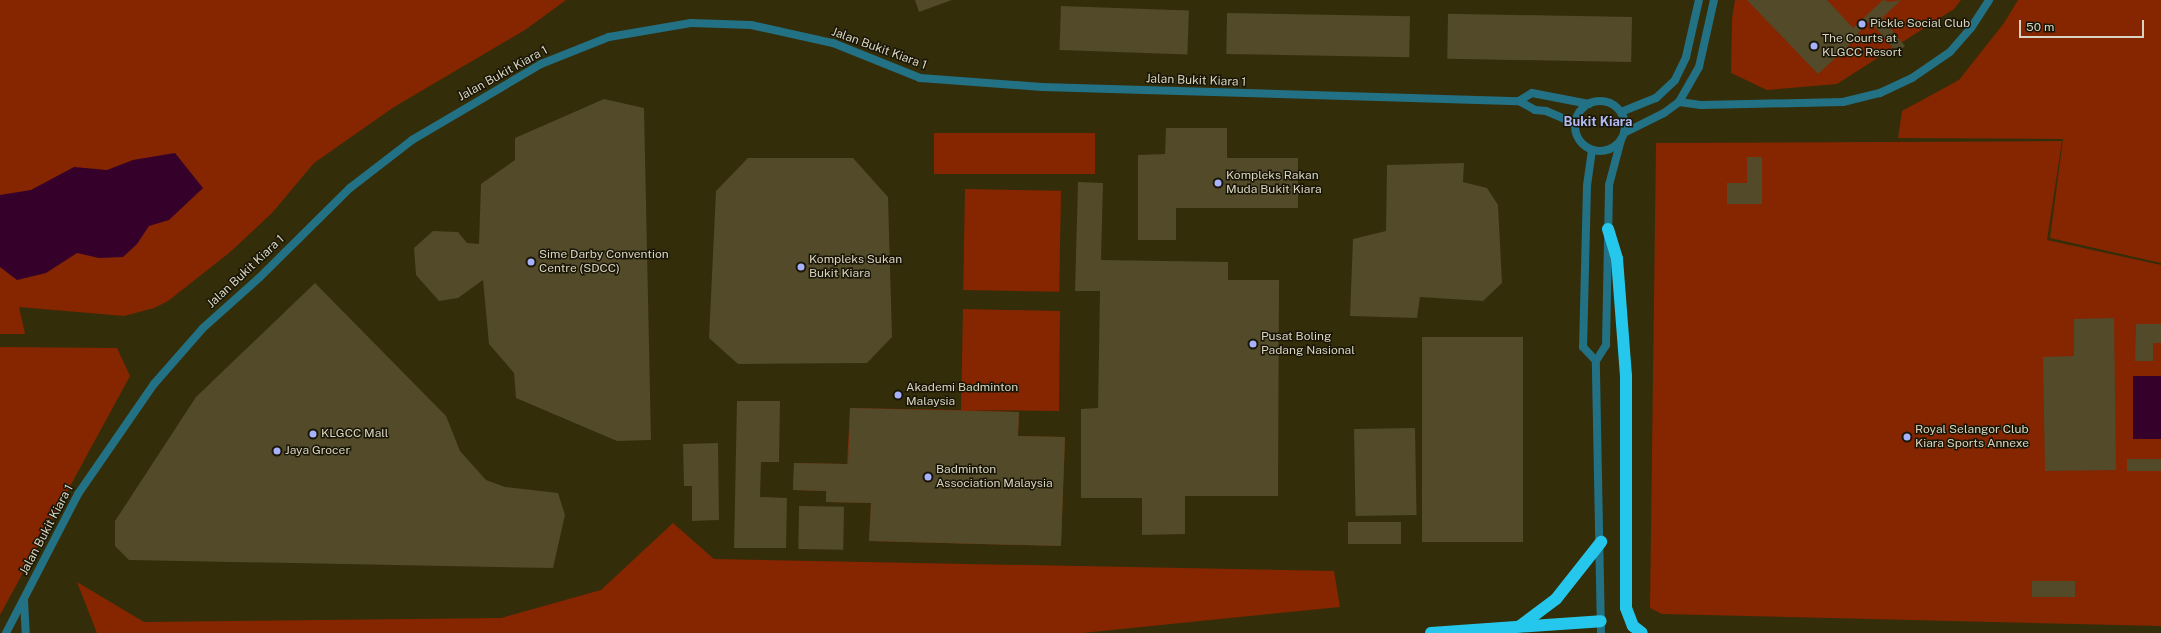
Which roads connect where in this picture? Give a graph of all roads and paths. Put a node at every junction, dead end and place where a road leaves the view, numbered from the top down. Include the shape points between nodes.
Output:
1 (1699, 0) edge
2 (1714, 0) edge
3 (1989, 0) edge
4 (1519, 101) junction
5 (1679, 102) junction
6 (1589, 104) junction
7 (1621, 112) junction
8 (1576, 124) junction
9 (1623, 137) junction
10 (1592, 150) junction
11 (1608, 229) junction
12 (1596, 362) junction
13 (1601, 542) junction
14 (24, 600) junction
15 (1520, 626) junction
16 (1601, 627) edge
17 (6, 633) edge
18 (26, 633) edge
19 (1431, 633) edge
20 (1642, 633) edge

1 - 7 street via 1686,57 1675,80 1656,98
2 - 5 street via 1699,67
3 - 5 street via 1971,28 1950,52 1912,78 1880,94 1843,102 1701,105
4 - 6 street, Jalan Bukit Kiara 1 via 1532,93 1545,93
4 - 8 street, Jalan Bukit Kiara 1 via 1535,110
4 - 14 street, Jalan Bukit Kiara 1 via 1042,87 920,78 833,43 750,25 691,23 609,37 541,64 412,140 350,188 260,277 203,328 154,384 78,494
5 - 9 street
6 - 7 street via 1596,101 1610,103
6 - 8 street via 1578,116
7 - 9 street via 1624,118
8 - 10 street via 1579,139
9 - 10 street via 1608,150
9 - 11 street via 1609,185
10 - 12 street via 1587,186 1584,347
11 - 12 street via 1606,345
11 - 20 highway via 1617,259 1626,376 1626,608 1633,626
12 - 13 street
13 - 15 highway via 1556,599
13 - 16 street
14 - 17 street, Jalan Bukit Kiara 1
14 - 18 street
15 - 16 highway
15 - 19 highway

